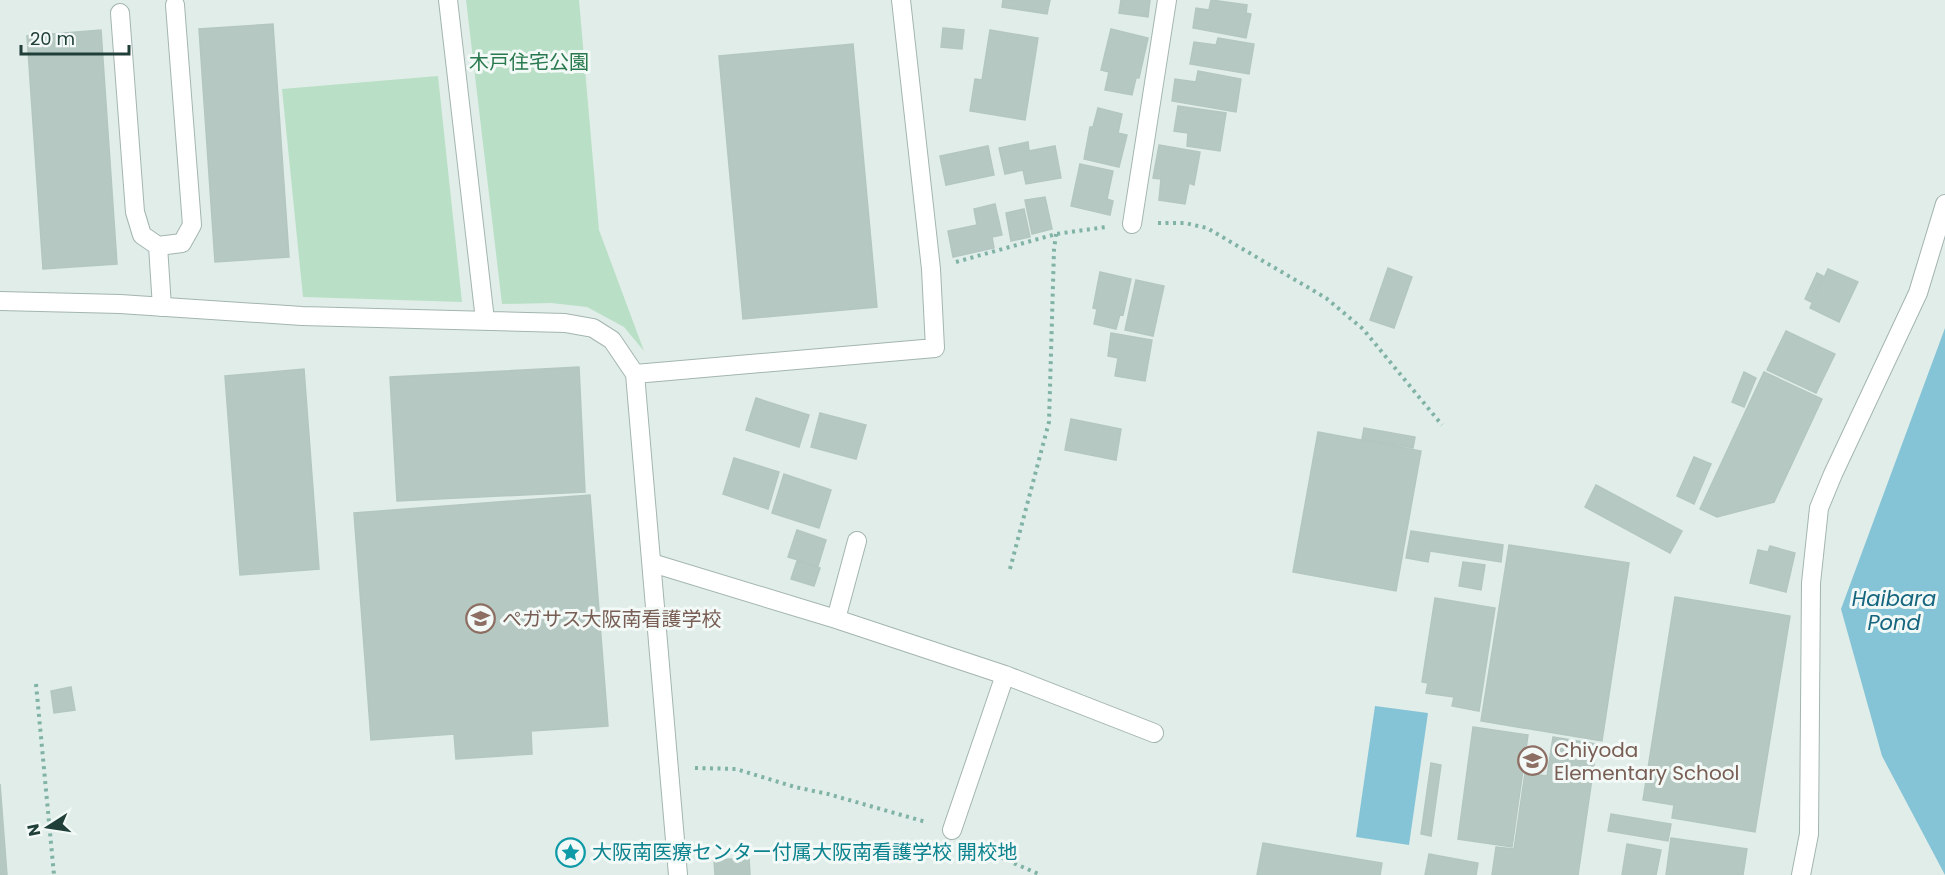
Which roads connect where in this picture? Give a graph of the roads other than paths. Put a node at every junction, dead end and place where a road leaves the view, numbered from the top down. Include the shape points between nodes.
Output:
1 (448, 0) edge
2 (900, 0) edge
3 (1167, 0) edge
4 (175, 5) dead end
5 (120, 13) dead end
6 (1945, 204) edge
7 (1131, 224) road end
8 (158, 246) junction
9 (0, 301) edge
10 (162, 307) junction
11 (485, 320) junction
12 (635, 374) junction
13 (857, 541) dead end
14 (652, 563) junction
15 (836, 620) junction
16 (1005, 675) junction
17 (1154, 733) dead end
18 (952, 830) road end
19 (678, 875) edge
20 (1800, 875) edge

1 - 11 street
2 - 12 street via 931,269 935,348
3 - 7 street
4 - 8 street via 192,225 182,243
5 - 8 street via 135,212 142,235
6 - 20 street via 1918,293 1819,508 1812,583 1809,834
8 - 10 street
9 - 10 street
10 - 11 street via 302,316
11 - 12 street via 592,328 612,340
12 - 14 street
13 - 15 street
14 - 15 street
14 - 19 street
15 - 16 street
16 - 17 street
16 - 18 street

